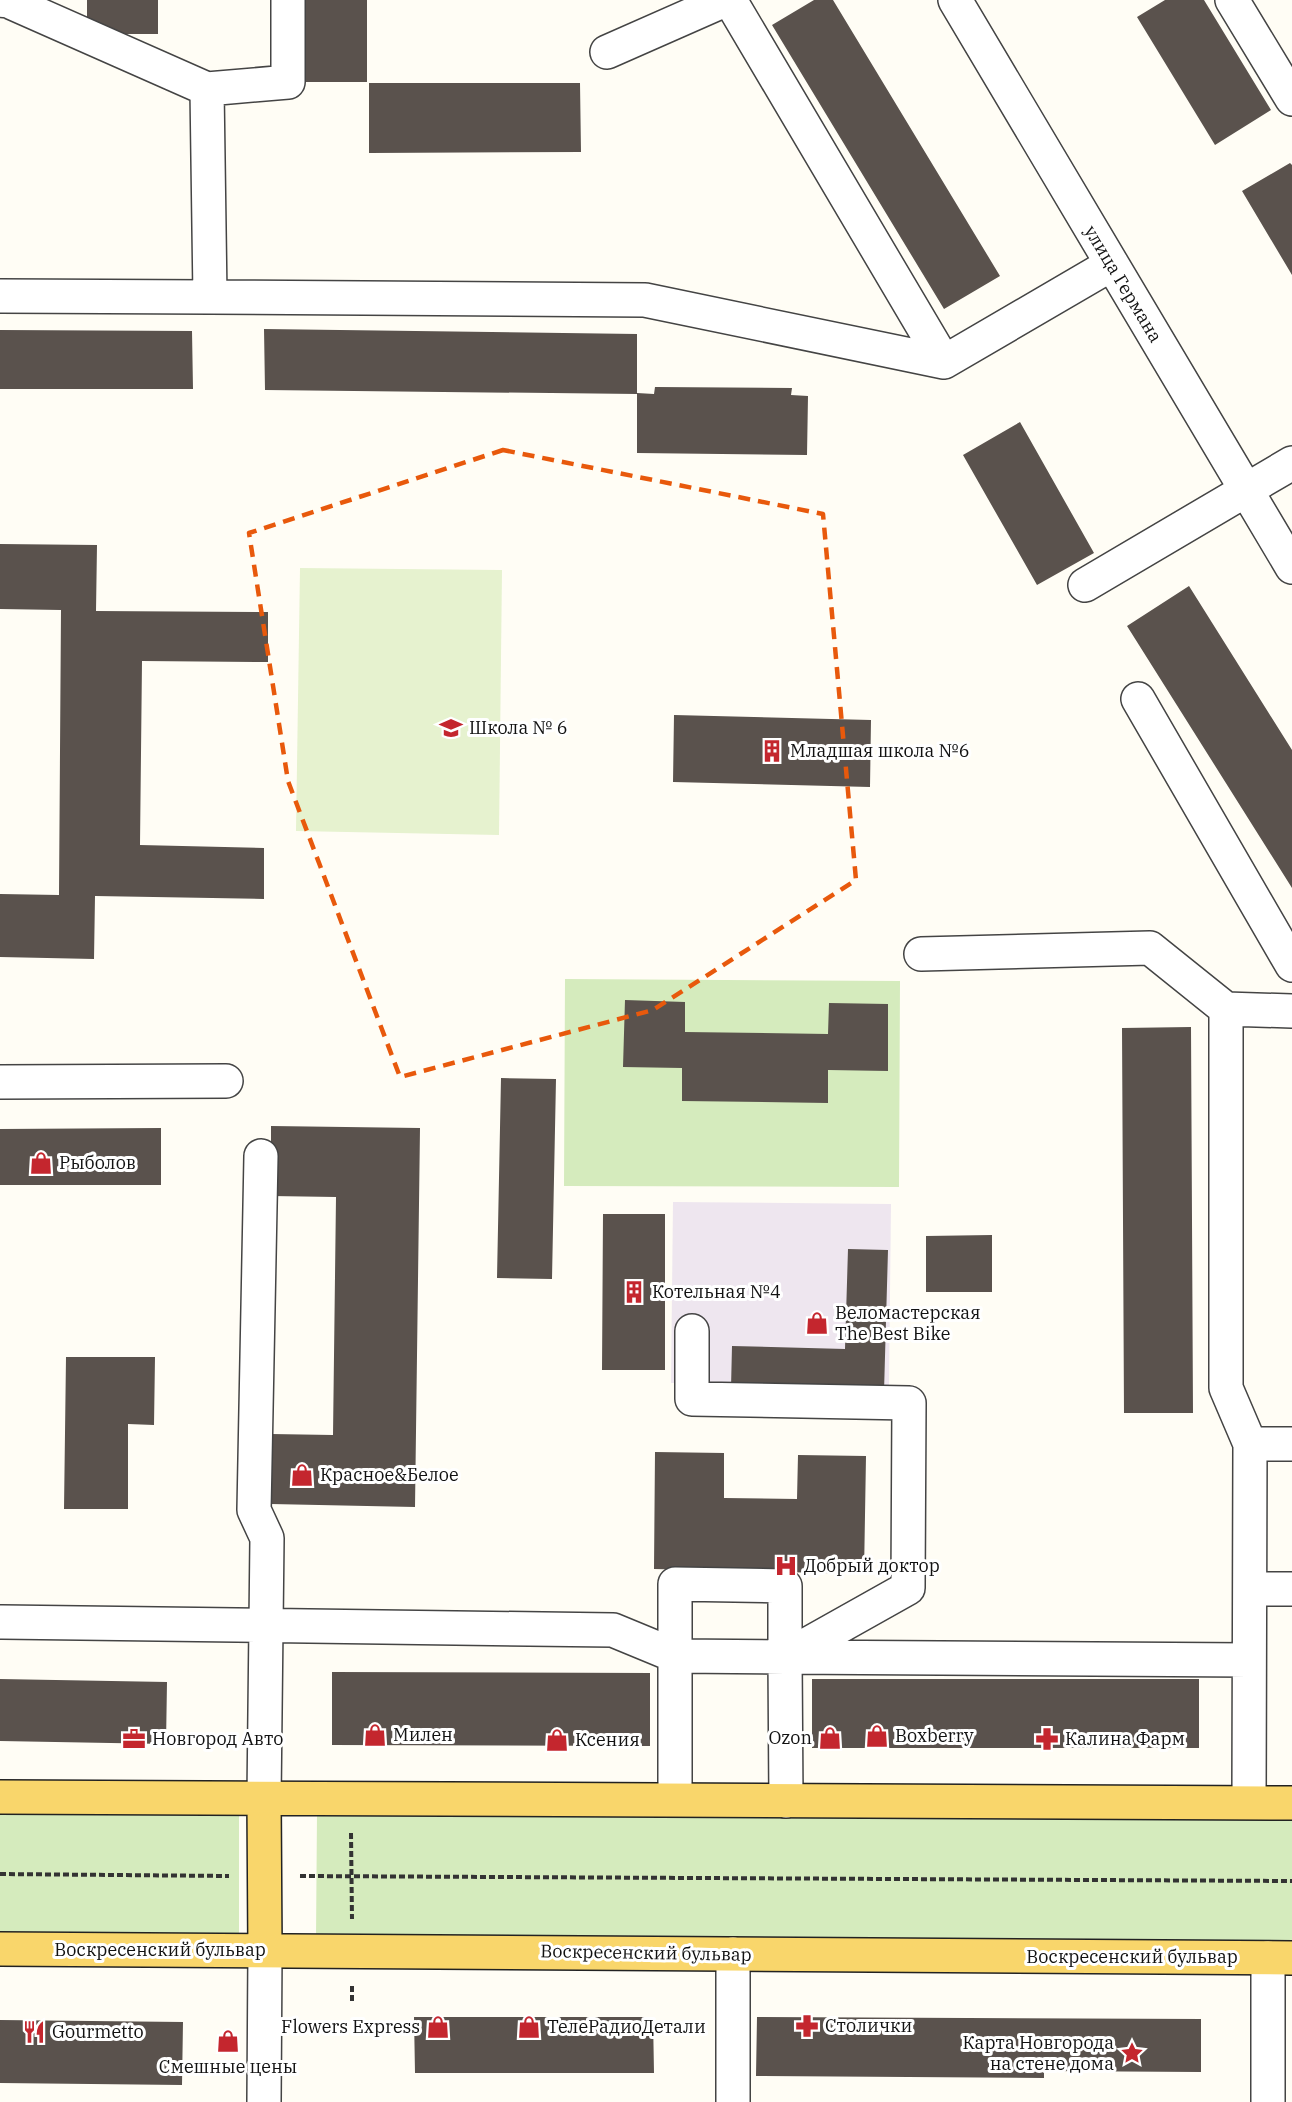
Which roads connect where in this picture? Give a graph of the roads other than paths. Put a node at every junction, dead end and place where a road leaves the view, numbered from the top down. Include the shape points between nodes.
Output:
1 (5, 0) edge
2 (288, 0) edge
3 (724, 0) edge
4 (730, 0) edge
5 (955, 0) edge
6 (1232, 0) edge
7 (607, 52) dead end
8 (207, 89) junction
9 (1292, 99) edge
10 (1112, 264) junction
11 (0, 296) edge
12 (210, 297) junction
13 (944, 362) junction
14 (1292, 463) edge
15 (1246, 490) junction
16 (1292, 567) edge
17 (1085, 585) dead end
18 (1138, 699) dead end
19 (921, 954) dead end
20 (1292, 965) edge
21 (1226, 1010) junction
22 (1292, 1011) edge
23 (0, 1082) edge
24 (226, 1082) dead end
25 (261, 1156) dead end
26 (693, 1331) dead end
27 (1250, 1444) junction
28 (1292, 1444) edge
29 (1250, 1589) junction
30 (1292, 1589) edge
31 (2, 1622) dead end
32 (267, 1627) junction
33 (676, 1656) junction
34 (785, 1657) junction
35 (1250, 1660) junction
36 (0, 1797) edge
37 (264, 1799) junction
38 (675, 1799) junction
39 (786, 1801) junction
40 (1249, 1802) junction
41 (1292, 1803) edge
42 (0, 1949) edge
43 (265, 1951) junction
44 (734, 1954) junction
45 (1280, 1958) edge
46 (1276, 2096) edge
47 (264, 2102) edge
48 (733, 2102) edge

1 - 8 street
2 - 8 street via 288,82
3 - 7 street
4 - 13 street
5 - 10 street, улица Германа
6 - 9 street
8 - 12 street
10 - 13 street
10 - 15 street, улица Германа
11 - 12 street
12 - 13 street via 645,300
14 - 15 street
15 - 16 street, улица Германа
15 - 17 street
18 - 20 street
19 - 21 street via 1150,948
21 - 22 street
21 - 27 street via 1226,1388
23 - 24 street
25 - 32 street via 254,1510 267,1539
26 - 34 street via 692,1399 909,1403 908,1588
27 - 28 street
27 - 29 street
29 - 30 street
29 - 35 street
31 - 32 street
32 - 33 street via 613,1630
32 - 37 street
33 - 34 street
33 - 34 street via 675,1584 785,1586
33 - 38 street
34 - 35 street
34 - 39 street
35 - 40 street
36 - 37 main road
37 - 38 main road
37 - 43 main road
38 - 39 main road
39 - 40 main road
40 - 41 main road
42 - 43 main road, Воскресенский бульвар
43 - 44 main road, Воскресенский бульвар
43 - 47 street
44 - 45 main road, Воскресенский бульвар
44 - 48 street
45 - 46 street

